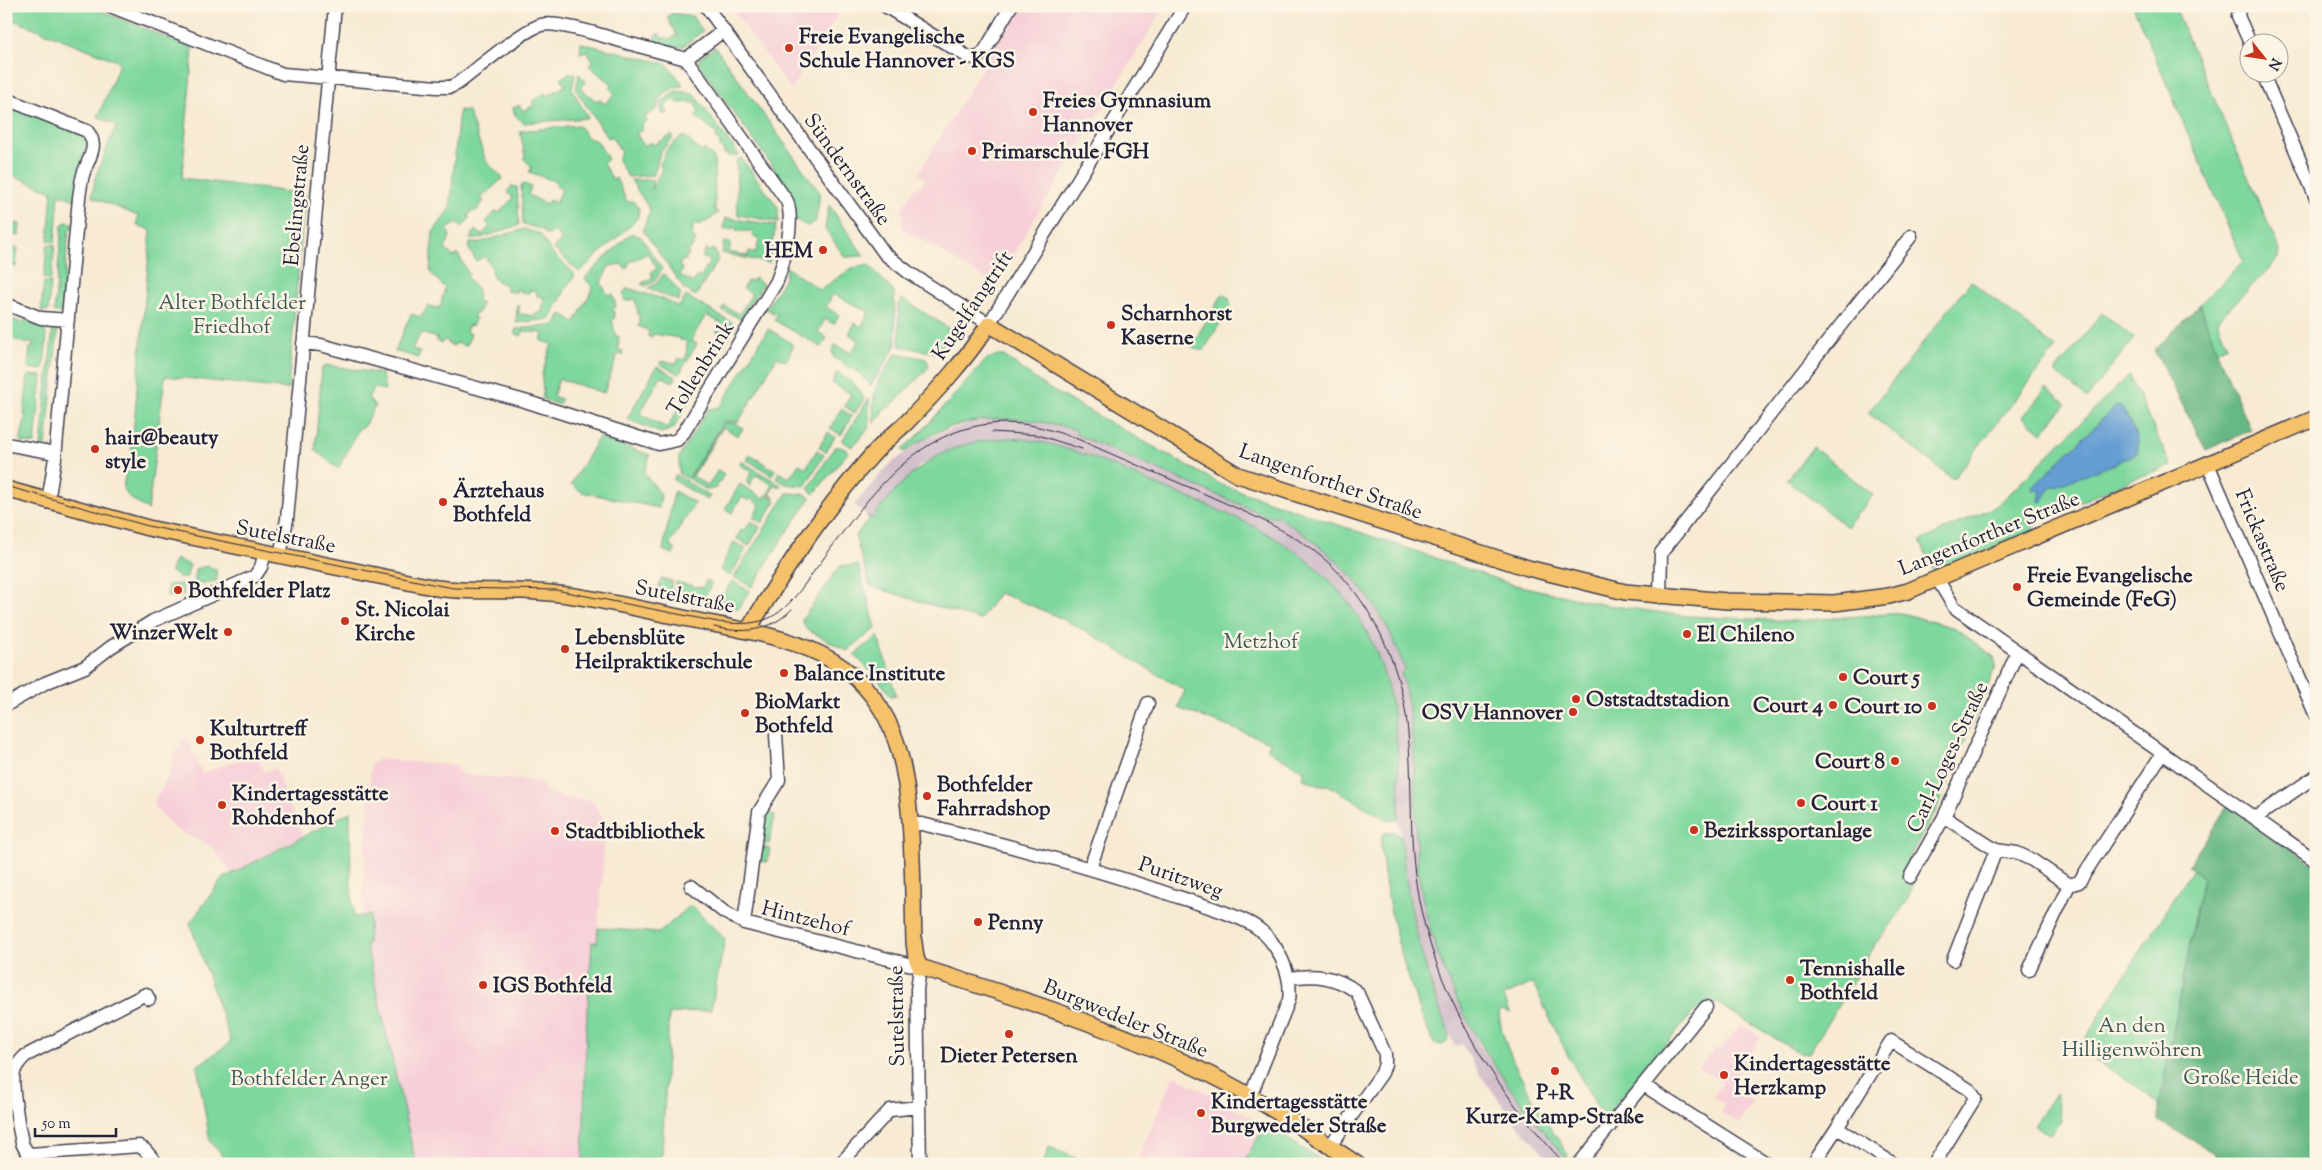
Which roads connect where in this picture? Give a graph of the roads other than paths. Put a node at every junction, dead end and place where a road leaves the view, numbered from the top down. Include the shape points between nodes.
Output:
1 (110, 6) edge
2 (335, 6) edge
3 (706, 6) edge
4 (885, 6) edge
5 (1012, 6) edge
6 (1185, 6) edge
7 (2240, 6) edge
8 (723, 31) junction
9 (2245, 32) edge
10 (686, 59) junction
11 (328, 78) junction
12 (2266, 82) edge
13 (6, 99) edge
14 (2316, 198) edge
15 (1911, 236) dead end
16 (6, 304) edge
17 (68, 320) junction
18 (989, 324) junction
19 (303, 343) junction
20 (2316, 418) edge
21 (6, 444) edge
22 (55, 453) junction
23 (2208, 464) junction
24 (6, 489) edge
25 (48, 502) junction
26 (265, 553) junction
27 (280, 556) junction
28 (1938, 580) junction
29 (1660, 597) junction
30 (748, 630) junction
31 (2017, 652) junction
32 (1148, 704) dead end
33 (6, 706) edge
34 (2316, 716) edge
35 (776, 735) dead end
36 (2162, 754) junction
37 (2316, 776) edge
38 (1944, 817) junction
39 (2255, 818) junction
40 (909, 824) junction
41 (1996, 850) junction
42 (2316, 861) edge
43 (1090, 868) junction
44 (1910, 877) dead end
45 (2069, 885) junction
46 (690, 886) dead end
47 (744, 923) junction
48 (1953, 960) dead end
49 (920, 967) junction
50 (2029, 970) dead end
51 (1290, 978) junction
52 (149, 999) dead end
53 (1706, 1007) dead end
54 (1643, 1085) junction
55 (1250, 1097) junction
56 (919, 1107) junction
57 (1836, 1128) junction
58 (1330, 1146) junction
59 (31, 1159) edge
60 (158, 1164) edge
61 (840, 1164) edge
62 (920, 1164) edge
63 (1357, 1164) edge
64 (1579, 1164) edge
65 (1768, 1164) edge
66 (1813, 1164) edge
67 (1894, 1164) edge
68 (1934, 1164) edge

1 - 11 street via 268,70
2 - 11 street, Ebelingstraße
3 - 8 street, Sündernstraße
4 - 5 street via 968,57 977,58
6 - 18 street, Kugelfangtrift
7 - 9 street via 2238,16
8 - 10 street
8 - 18 street, Sündernstraße via 885,254
10 - 11 street via 542,24 450,87
10 - 19 street, Tollenbrink via 787,201 790,211 777,281 677,440 659,444 531,403 321,345
11 - 19 street, Ebelingstraße
12 - 14 street
13 - 17 street via 86,131 93,138 94,148 81,182
15 - 29 street via 1661,553
16 - 17 street via 41,318
17 - 22 street
18 - 29 main road, Langenforther Straße via 1238,475 1528,568 1625,592
18 - 30 main road, Kugelfangtrift via 956,368 877,450 828,509
19 - 27 street, Ebelingstraße via 287,519
20 - 23 main road, Langenforther Straße
21 - 22 street
22 - 25 street
23 - 28 main road, Langenforther Straße
23 - 34 street, Frickastraße
24 - 25 main road, Sutelstraße
25 - 26 main road, Sutelstraße
26 - 27 main road, Sutelstraße
26 - 33 street via 255,576 153,621 85,667 45,683
27 - 30 main road, Sutelstraße via 446,589 535,591
28 - 29 main road, Langenforther Straße via 1889,596 1834,603
28 - 31 street via 1954,607
30 - 40 main road, Sutelstraße via 799,643 838,664 862,683 882,710 899,748
31 - 36 street
31 - 38 street, Carl-Loges-Straße
32 - 43 street
35 - 47 street via 779,780 759,812
36 - 39 street
36 - 45 street via 2079,882
37 - 39 street
38 - 41 street
38 - 44 street, Carl-Loges-Straße
39 - 42 street
40 - 43 street, Puritzweg via 922,824
40 - 49 main road, Sutelstraße via 914,942
41 - 45 street via 2018,853
41 - 48 street
43 - 51 street, Puritzweg via 1198,903 1255,926 1266,935
45 - 50 street
46 - 47 street, Hintzehof
47 - 49 street, Hintzehof
49 - 55 main road, Burgwedeler Straße via 1048,1008 1142,1043
49 - 56 street, Sutelstraße via 917,990
51 - 55 street via 1289,1000
51 - 58 street via 1312,974 1357,992 1385,1054 1382,1073
52 - 59 street via 146,994 25,1056 18,1064 14,1080 20,1130 23,1146
53 - 54 street
54 - 64 street
54 - 65 street
55 - 58 main road, Burgwedeler Straße
56 - 61 street via 890,1110
56 - 62 street, Sutelstraße
57 - 66 street
57 - 67 street
57 - 68 street via 1891,1041 1970,1090 1975,1098
58 - 63 main road, Burgwedeler Straße
59 - 60 street via 139,1146

